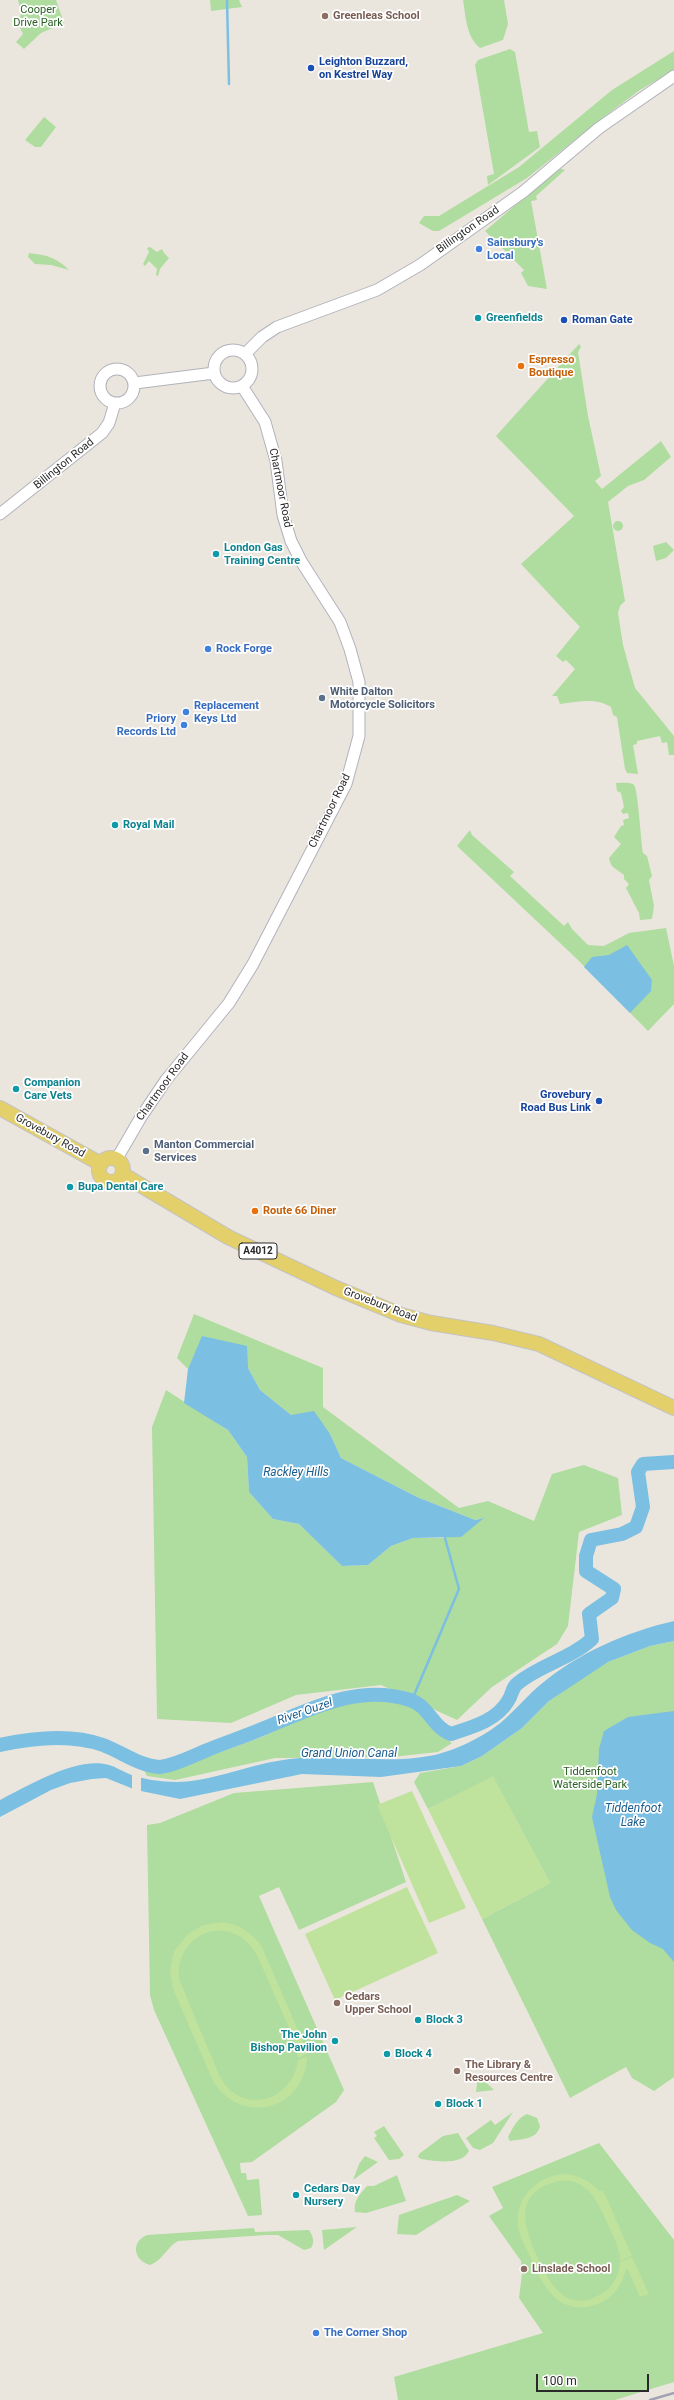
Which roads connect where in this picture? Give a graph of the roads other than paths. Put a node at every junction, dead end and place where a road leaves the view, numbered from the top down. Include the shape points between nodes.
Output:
1 (674, 76) edge
2 (246, 354) junction
3 (214, 373) junction
4 (135, 383) junction
5 (242, 386) junction
6 (115, 403) junction
7 (0, 514) edge
8 (0, 1108) edge
9 (116, 1160) junction
10 (101, 1164) junction
11 (122, 1174) junction
12 (674, 1408) edge

1 - 2 street, Billington Road via 598,128 522,192 420,266 377,290 277,328 262,337
2 - 3 street via 235,349 223,352 215,361
2 - 5 street via 253,368 251,376
3 - 4 street
3 - 5 street via 221,385 228,388
4 - 6 street via 130,398
4 - 6 street via 130,373 120,368 111,369 104,374 100,390 106,399
5 - 9 street, Chartmoor Road via 265,422 276,461 283,515 291,541 340,622 350,649 359,682 359,736 345,786 253,964 229,1003 157,1092
6 - 7 street, Billington Road via 109,423 102,433
8 - 10 main road, Grovebury Road
9 - 10 main road via 109,1158
9 - 11 main road via 123,1167
10 - 11 main road via 100,1175 105,1181 115,1182
11 - 12 main road, Grovebury Road / A4012 via 228,1237 343,1291 401,1315 432,1323 493,1332 539,1344

